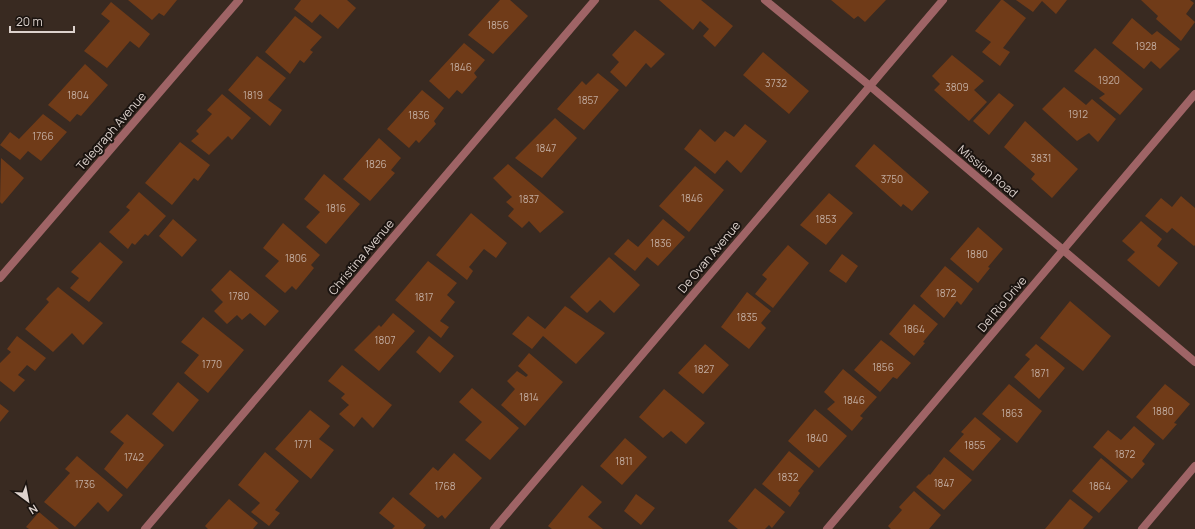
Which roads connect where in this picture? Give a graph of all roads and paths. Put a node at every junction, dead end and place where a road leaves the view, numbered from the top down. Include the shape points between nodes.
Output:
1 (239, 0) edge
2 (595, 0) edge
3 (765, 0) edge
4 (943, 0) edge
5 (870, 86) junction
6 (1195, 94) edge
7 (1064, 250) junction
8 (0, 278) edge
9 (1195, 362) edge
10 (1195, 466) edge
11 (145, 529) edge
12 (494, 529) edge
13 (827, 529) edge
14 (1142, 529) edge

1 - 8 street, Telegraph Avenue
2 - 11 street, Christina Avenue
3 - 5 street, Mission Road
4 - 5 street, De Ovan Avenue
5 - 7 street, Mission Road
5 - 12 street, De Ovan Avenue
6 - 7 street, Del Rio Drive
7 - 9 street, Mission Road
7 - 13 street, Del Rio Drive
10 - 14 street

